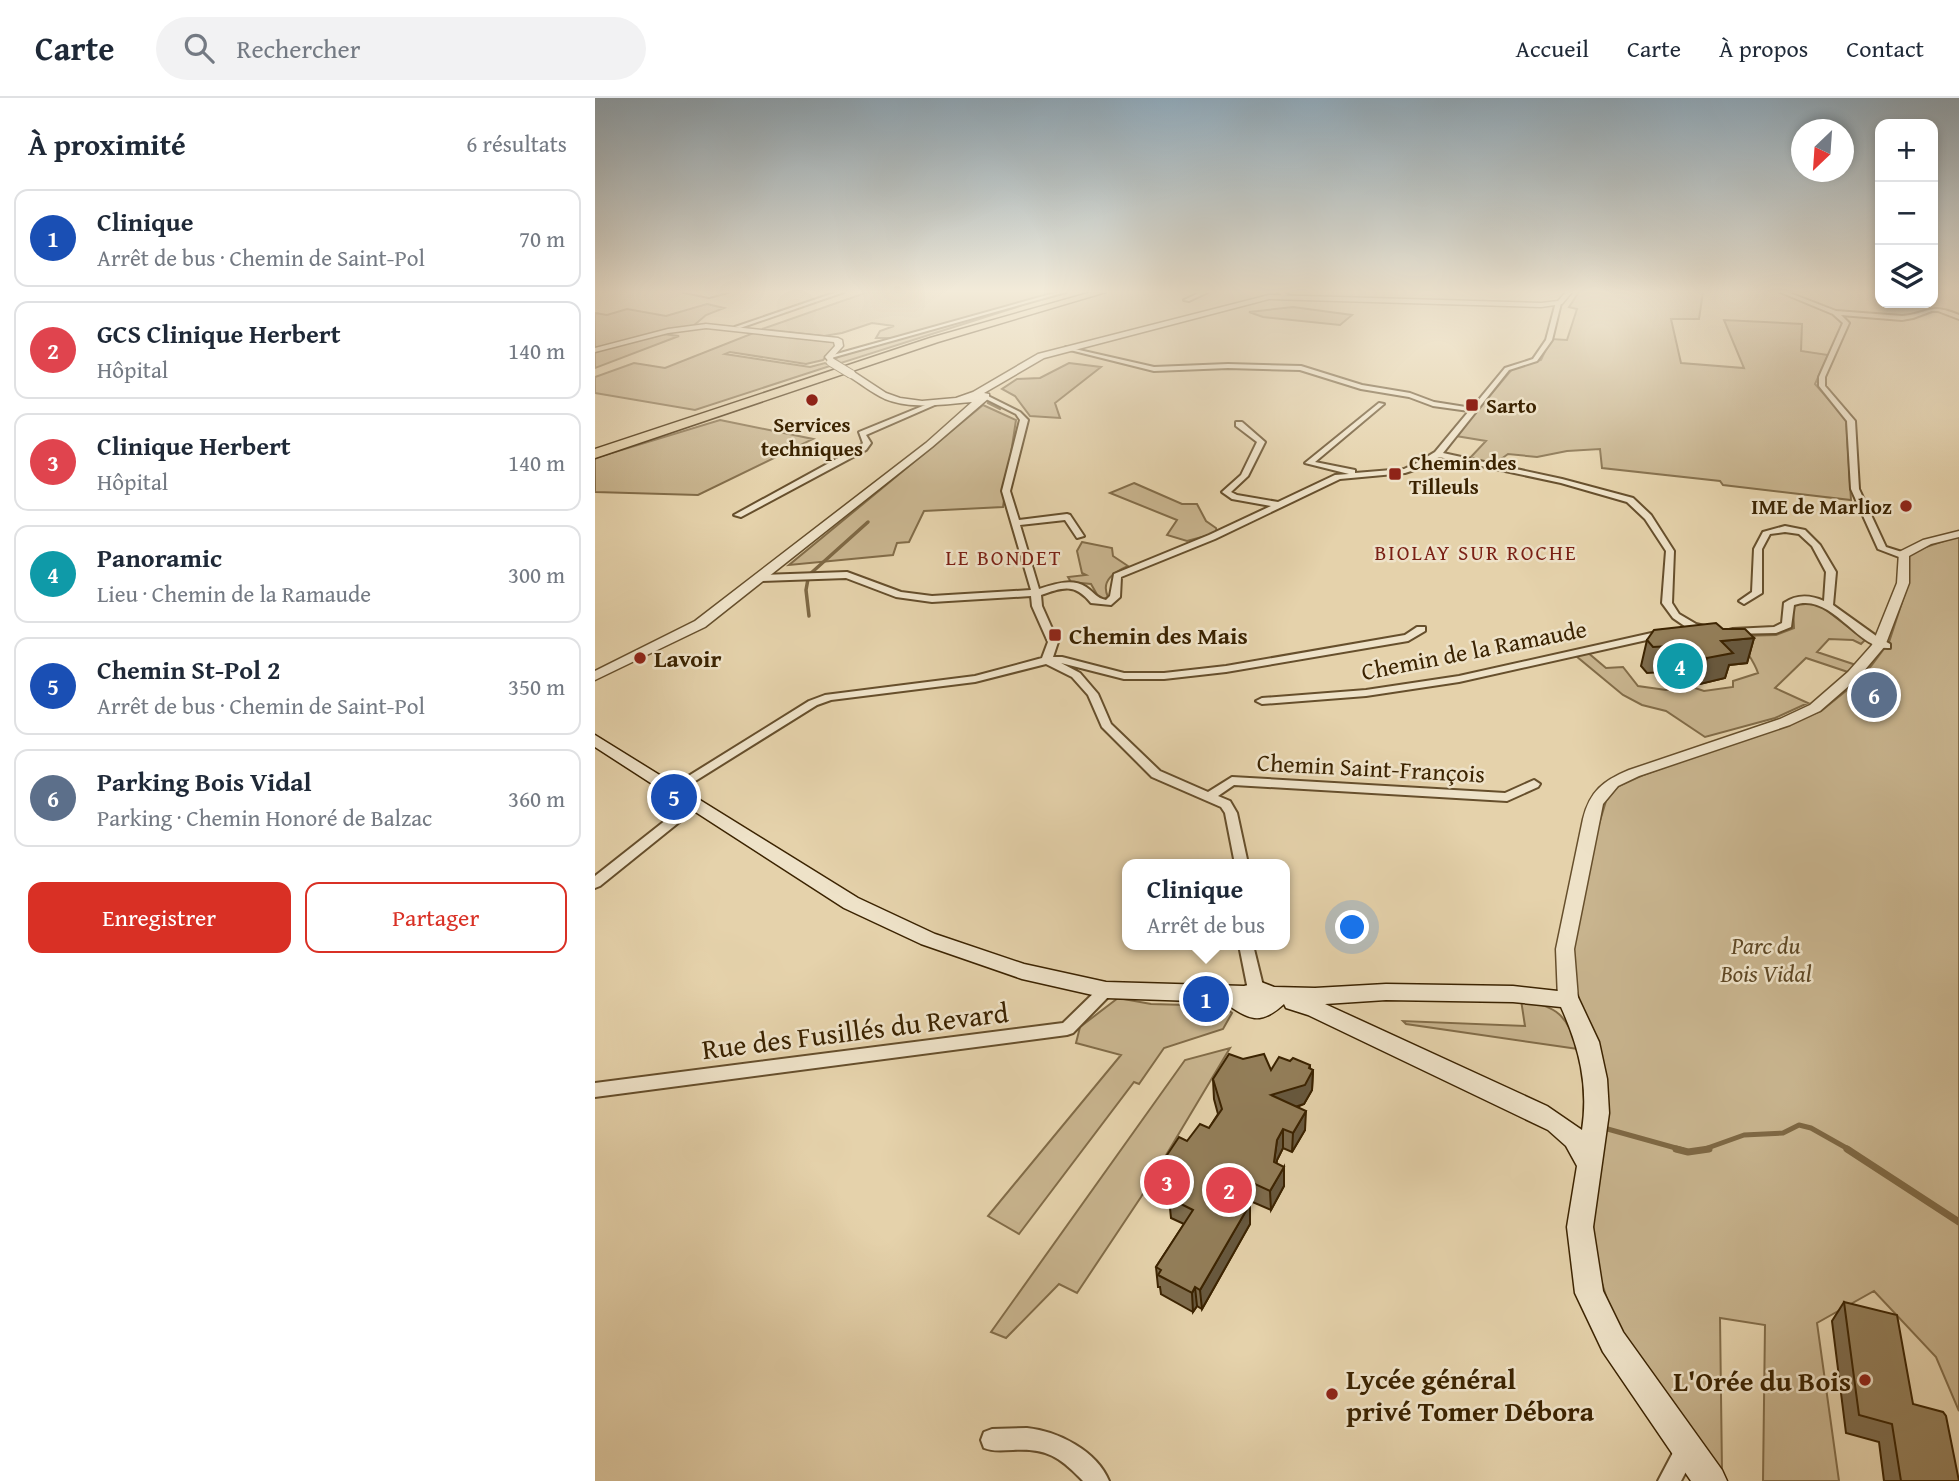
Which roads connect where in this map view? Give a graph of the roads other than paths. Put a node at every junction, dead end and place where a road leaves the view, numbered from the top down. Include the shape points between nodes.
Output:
1 (839, 357) edge
2 (870, 357) edge
3 (884, 357) edge
4 (1040, 357) edge
5 (1103, 357) edge
6 (1537, 357) edge
7 (1831, 357) edge
8 (830, 359) joint
9 (978, 398) junction
10 (935, 403) junction
11 (1381, 404) dead end
12 (1473, 410) junction
13 (1239, 424) dead end
14 (595, 448) edge
15 (595, 454) edge
16 (1438, 454) junction
17 (1359, 473) junction
18 (1279, 506) junction
19 (738, 515) dead end
20 (1017, 523) junction
21 (1959, 534) edge
22 (1080, 536) dead end
23 (1901, 554) junction
24 (761, 578) junction
25 (1036, 593) junction
26 (1744, 601) dead end
27 (1828, 606) junction
28 (1693, 627) junction
29 (1421, 629) dead end
30 (1878, 642) junction
31 (1047, 660) junction
32 (595, 676) edge
33 (1262, 701) dead end
34 (595, 740) edge
35 (1534, 784) dead end
36 (671, 790) junction
37 (1211, 798) junction
38 (694, 804) junction
39 (1240, 859) edge
40 (595, 883) edge
41 (1247, 950) edge
42 (1106, 990) junction
43 (1260, 997) junction
44 (1573, 1009) junction
45 (595, 1090) edge
46 (1590, 1160) junction
47 (992, 1440) dead end
48 (1687, 1450) junction
49 (1098, 1481) edge
50 (1668, 1481) edge
51 (1711, 1481) edge

1 - 8 street
2 - 14 highway
3 - 15 highway
4 - 9 street
5 - 12 street via 1154,369 1301,368 1361,387
6 - 12 street via 1507,369
7 - 23 street via 1822,386 1851,421 1855,489 1882,549
8 - 10 street, bridge via 895,399
9 - 10 street
9 - 20 street via 1024,420 1006,491
9 - 24 street
10 - 19 street via 862,434 867,443 863,448
11 - 17 street via 1309,463
12 - 16 street
13 - 18 street via 1261,442 1244,476 1226,492
16 - 17 street via 1405,471
16 - 28 street via 1630,500 1648,517 1670,551 1667,603
17 - 18 street via 1327,481
18 - 25 street via 1117,576 1115,597 1108,603 1094,601 1086,589 1076,585
20 - 22 street via 1067,517
20 - 25 street
21 - 23 street
23 - 30 street via 1903,583
24 - 25 street via 847,575 899,595 932,599
24 - 32 street via 700,624
25 - 31 street via 1053,642
26 - 27 street via 1758,593 1758,549 1767,532 1785,529 1802,532 1816,545 1831,572
27 - 28 street, Chemin de la Ramaude via 1796,598 1789,603 1787,625 1776,630 1741,633
27 - 30 street
28 - 33 street, Chemin de la Ramaude via 1459,679 1366,693
29 - 31 street via 1408,638 1164,676 1124,676
30 - 44 street via 1853,675 1815,708 1634,773 1604,790 1593,811 1565,949
31 - 36 street via 975,679 829,697
31 - 37 street via 1076,675 1093,694 1106,725 1156,774
34 - 36 main road
35 - 37 street, Chemin Saint-François via 1507,797 1231,781
36 - 38 main road
37 - 39 street via 1226,804 1231,813
38 - 40 street
38 - 42 main road via 851,903 928,939 1022,971
41 - 43 street
42 - 43 main road
42 - 45 street, Rue des Fusillés du Revard via 1067,1029
43 - 44 main road via 1386,992 1513,994
43 - 46 main road via 1316,1009 1539,1112 1562,1126
44 - 46 main road via 1588,1042 1595,1079 1597,1113
46 - 48 main road via 1580,1227 1589,1293 1612,1342
47 - 49 street via 1035,1437 1069,1449
48 - 50 street
48 - 51 main road

